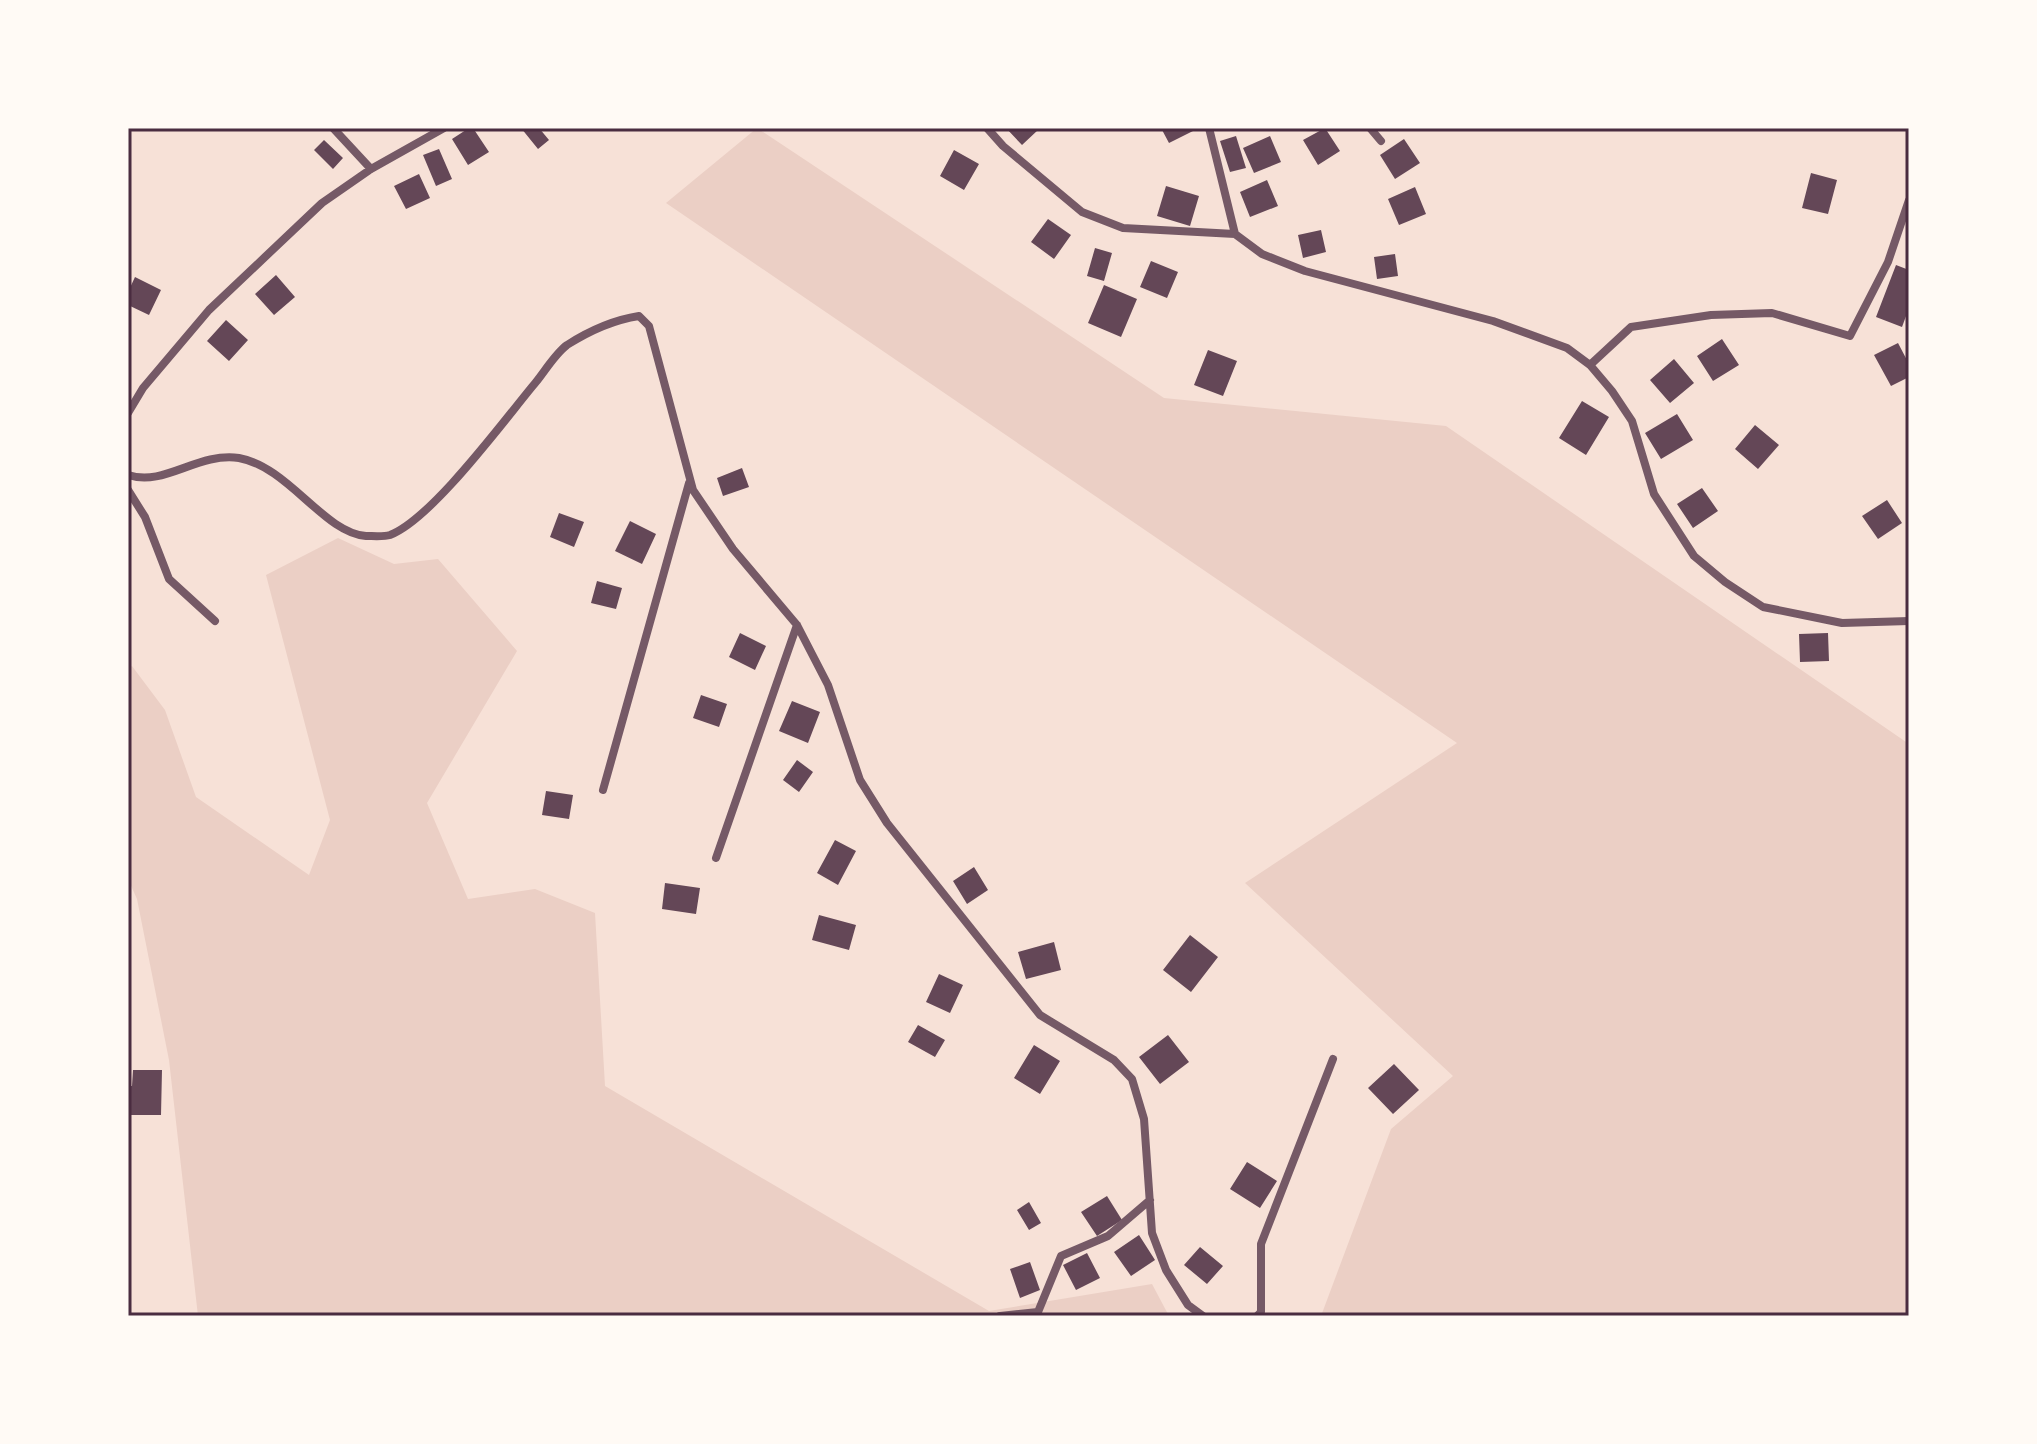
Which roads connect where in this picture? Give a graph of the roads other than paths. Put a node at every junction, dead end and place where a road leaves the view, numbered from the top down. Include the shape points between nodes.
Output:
1 (333, 128) edge
2 (444, 128) edge
3 (987, 128) edge
4 (1209, 128) edge
5 (1370, 128) edge
6 (1381, 141) dead end
7 (371, 169) junction
8 (1909, 200) edge
9 (1235, 234) junction
10 (1590, 365) junction
11 (128, 413) edge
12 (128, 475) edge
13 (690, 479) junction
14 (128, 490) edge
15 (215, 621) dead end
16 (1909, 621) edge
17 (797, 625) junction
18 (603, 790) dead end
19 (716, 858) dead end
20 (1333, 1059) dead end
21 (1150, 1200) junction
22 (1000, 1316) edge
23 (1203, 1316) edge
24 (1257, 1316) edge

1 - 7 street
2 - 7 street
3 - 9 street via 1082,212 1123,228
4 - 9 street
5 - 6 street
7 - 11 street via 322,203 209,310
8 - 10 street via 1888,262 1850,336 1772,313 1711,315 1631,327
9 - 10 street via 1262,254 1305,271 1493,321 1567,348
10 - 16 street via 1632,421 1654,494 1694,556 1725,582 1763,607 1842,623
12 - 13 street via 145,480 193,462 238,458 272,469 329,519 362,536 389,535 417,517 448,484 564,347 600,327 639,316 649,326
13 - 17 street via 733,549
13 - 18 street
14 - 15 street via 145,517 169,579
17 - 19 street
17 - 21 street via 828,685 860,780 887,823 1040,1015 1114,1060 1132,1079 1144,1119
20 - 24 street via 1261,1244
21 - 22 street via 1108,1236 1061,1256 1038,1312
21 - 23 street via 1152,1233 1166,1270 1188,1305

